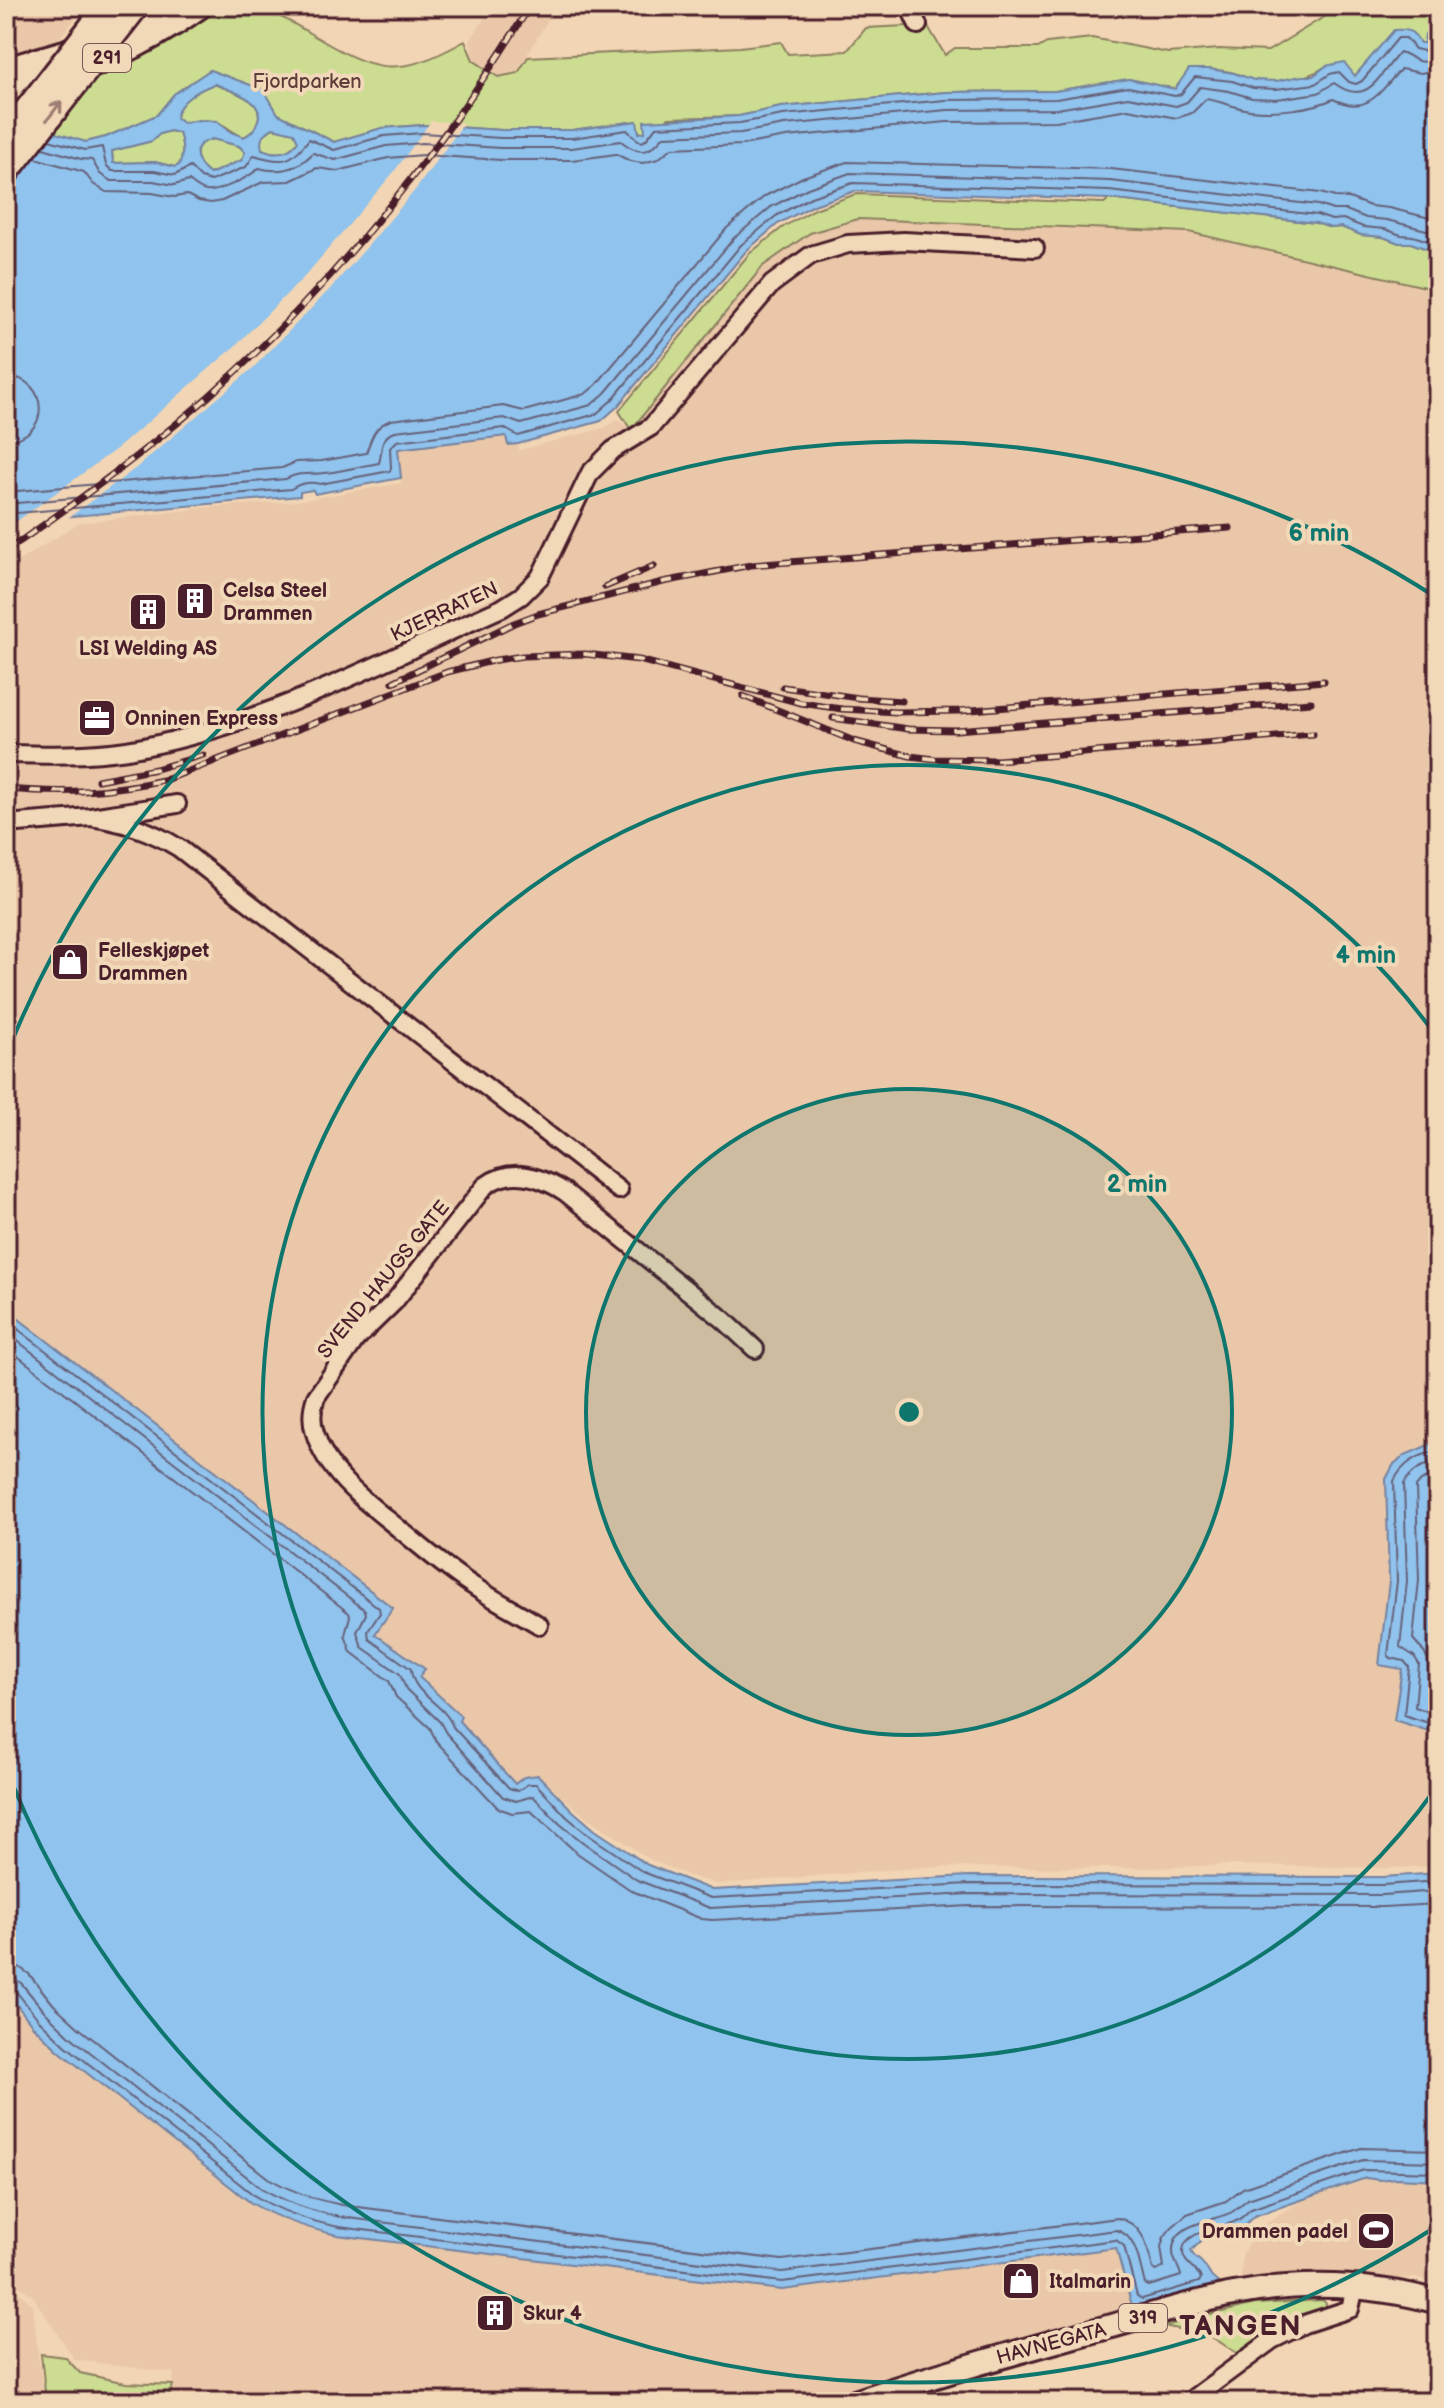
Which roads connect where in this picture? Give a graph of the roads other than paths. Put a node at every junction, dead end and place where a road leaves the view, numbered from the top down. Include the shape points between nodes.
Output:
1 (108, 6) edge
2 (136, 6) edge
3 (159, 6) edge
4 (199, 6) edge
5 (909, 6) edge
6 (918, 25) dead end
7 (6, 70) edge
8 (6, 93) edge
9 (6, 137) edge
10 (6, 172) edge
11 (1035, 248) dead end
12 (6, 754) edge
13 (177, 804) dead end
14 (91, 817) junction
15 (6, 824) edge
16 (619, 1190) dead end
17 (755, 1349) dead end
18 (539, 1625) dead end
19 (1355, 2287) junction
20 (1438, 2302) edge
21 (855, 2402) edge
22 (1188, 2402) edge

1 - 9 highway, bridge
10 -> 2 highway, bridge
3 - 7 highway, 291 via 65,53
4 - 8 highway, 291 via 105,59
5 - 6 street
11 - 12 street, KJERRATEN via 904,241 848,244 811,255 772,284 651,427 613,450 590,473 540,577 502,608 292,703 219,729 89,754
13 - 14 street
14 - 15 street
14 - 16 street via 142,828 179,848
17 - 18 street, SVEND HAUGS GATE via 565,1192 520,1174 485,1186 394,1302 356,1339 314,1404 315,1435 332,1466 348,1486 429,1553
19 - 20 main road, HAVNEGATA / 319
19 - 21 main road, HAVNEGATA / 319 via 1232,2294
19 - 22 street via 1350,2309 1272,2340

